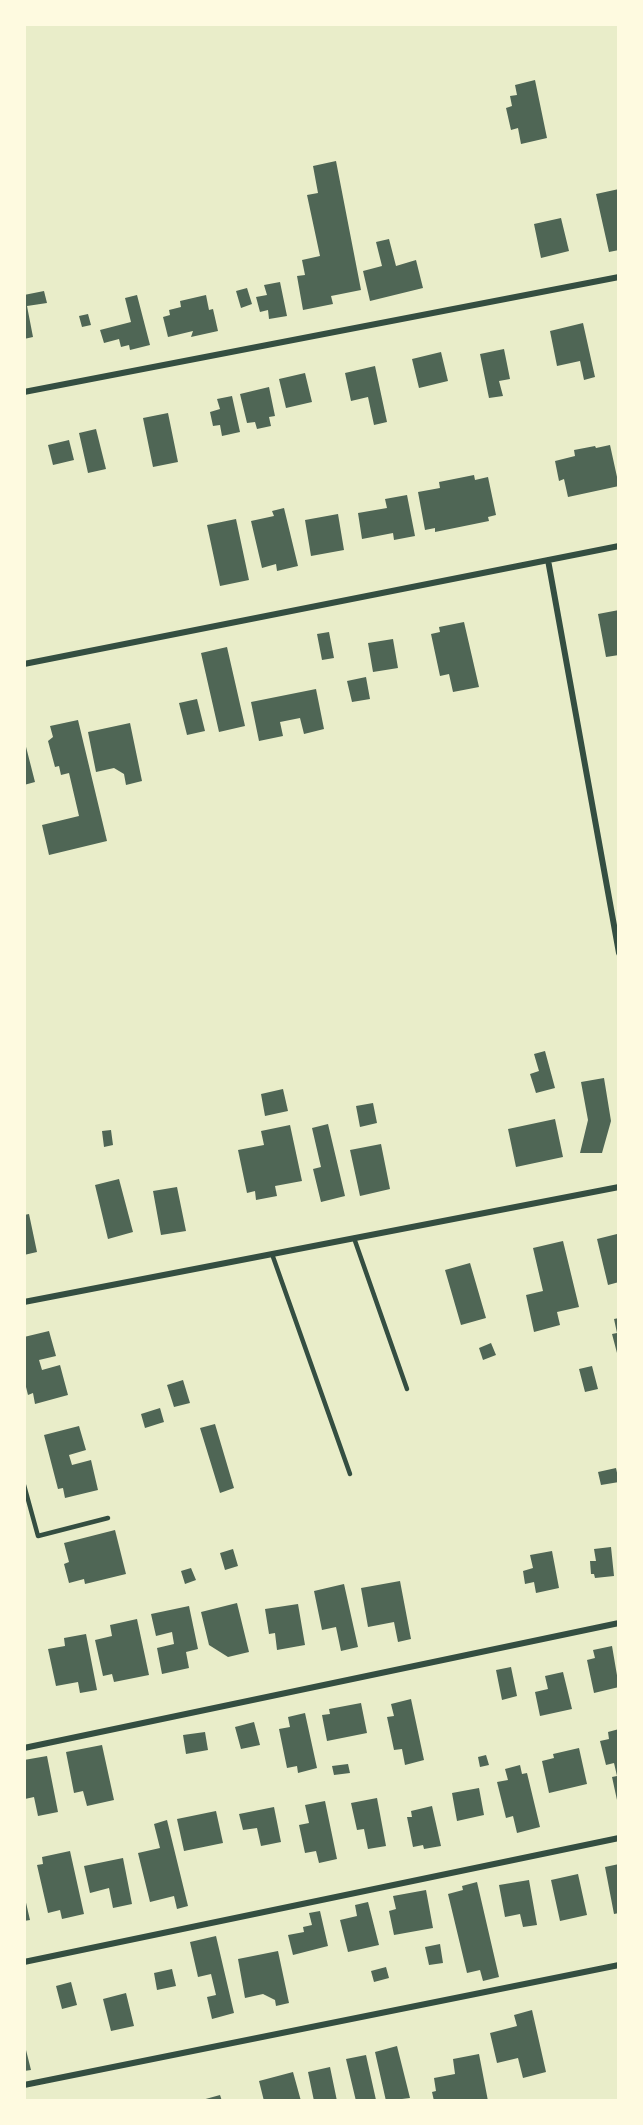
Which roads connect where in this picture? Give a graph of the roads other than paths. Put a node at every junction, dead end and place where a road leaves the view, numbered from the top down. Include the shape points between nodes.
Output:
1 (619, 277) edge
2 (24, 392) edge
3 (619, 546) edge
4 (548, 560) junction
5 (24, 664) edge
6 (619, 953) edge
7 (619, 1186) edge
8 (354, 1238) junction
9 (272, 1254) junction
10 (24, 1302) edge
11 (407, 1389) dead end
12 (350, 1474) dead end
13 (24, 1485) edge
14 (108, 1518) dead end
15 (619, 1623) edge
16 (24, 1748) edge
17 (619, 1838) edge
18 (24, 1962) edge
19 (619, 1965) edge
20 (24, 2085) edge

1 - 2 street
3 - 4 street
4 - 5 street
4 - 6 street
7 - 8 street
8 - 9 street
8 - 11 lane
9 - 10 street
9 - 12 lane
13 - 14 lane via 38,1536
15 - 16 street
17 - 18 street
19 - 20 street

